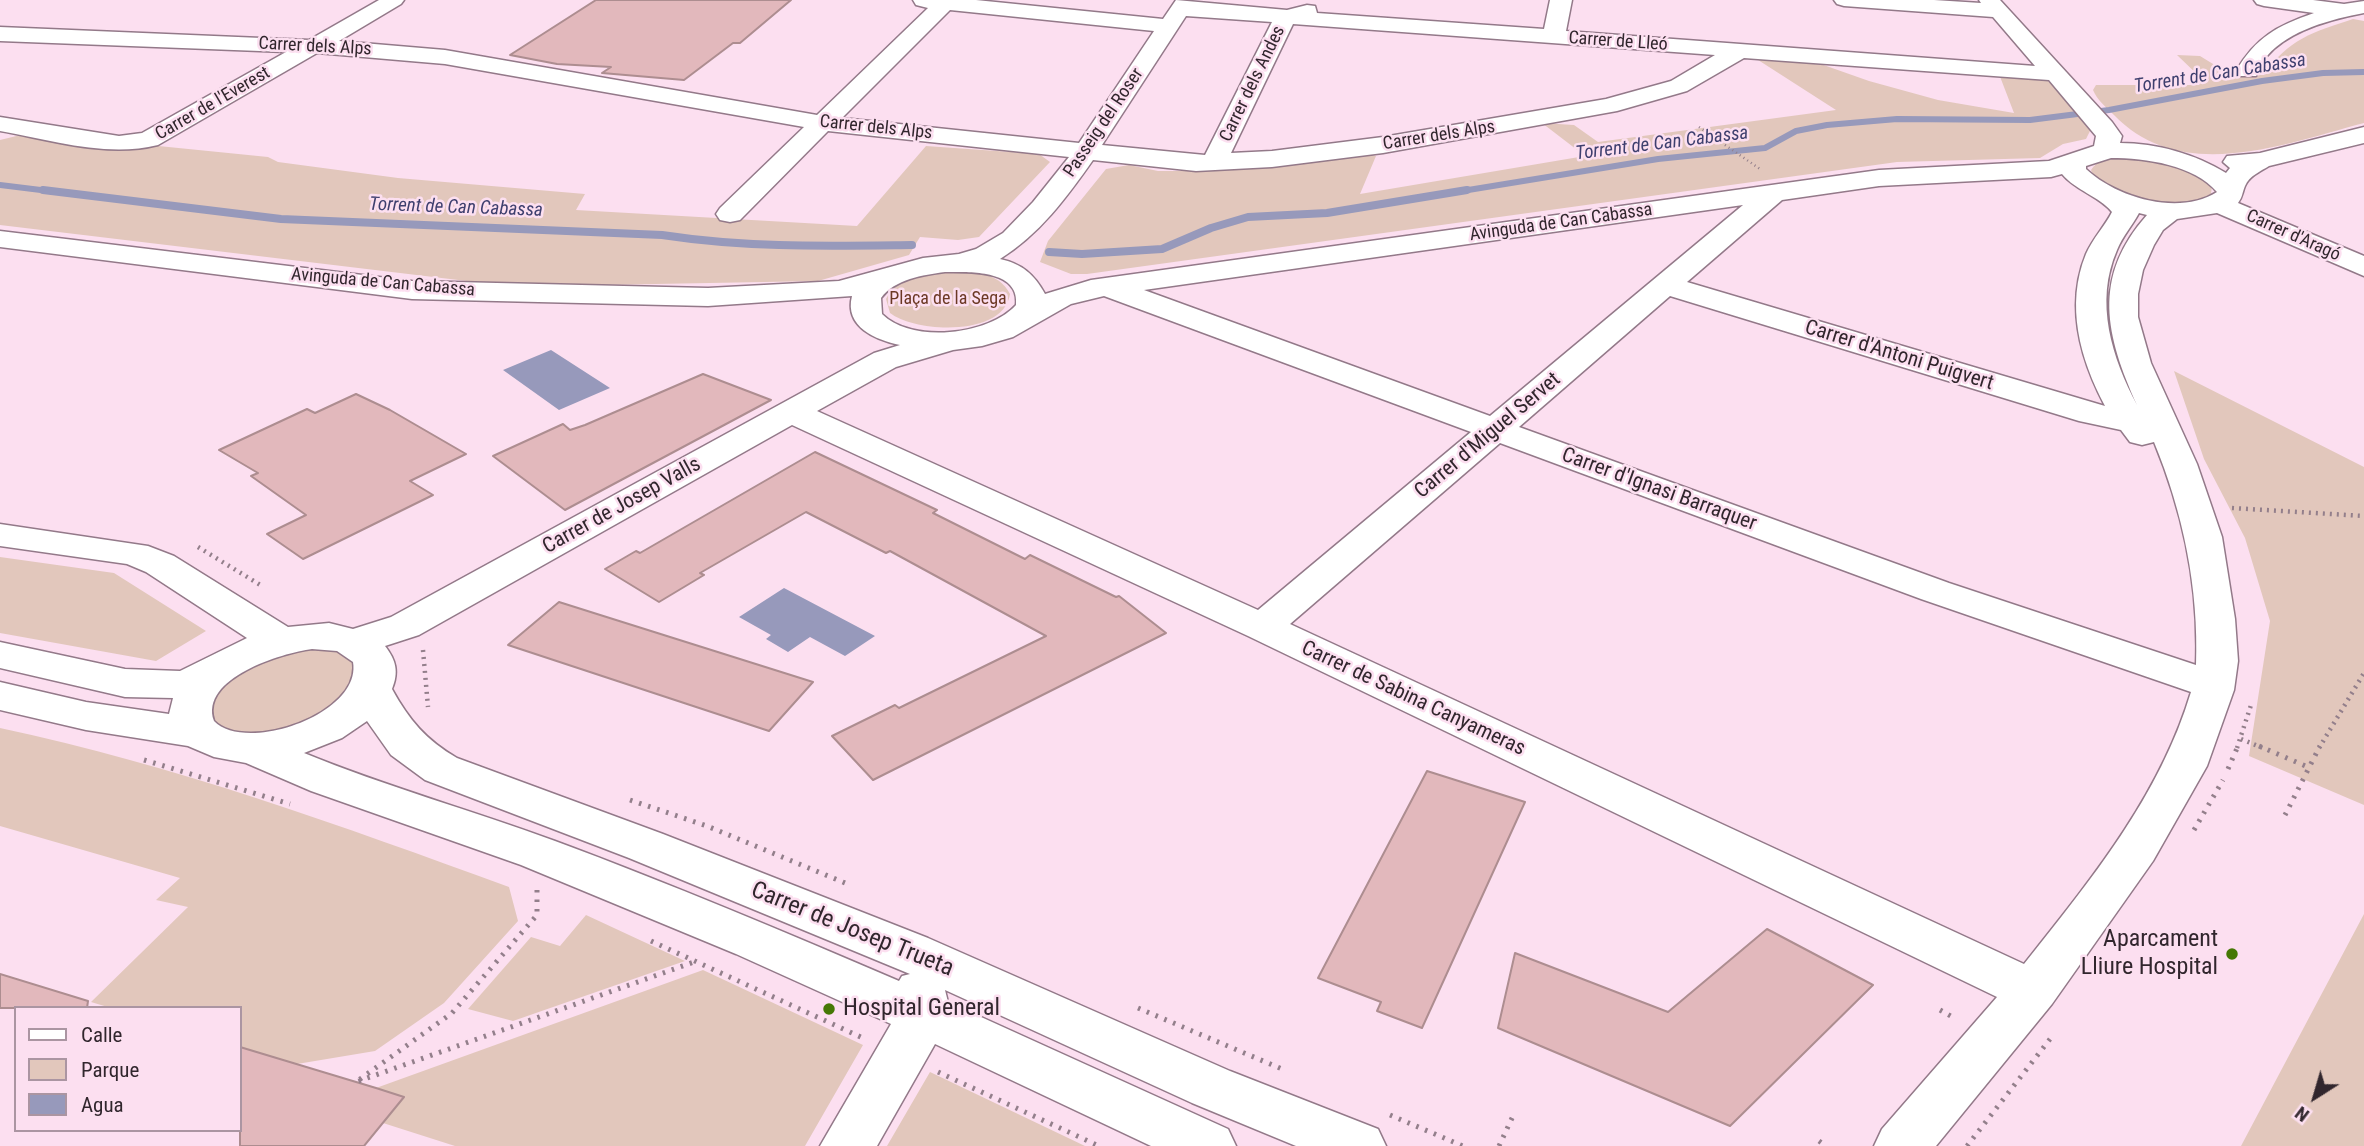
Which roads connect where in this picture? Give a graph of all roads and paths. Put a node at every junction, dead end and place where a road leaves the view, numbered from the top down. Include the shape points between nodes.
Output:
1 (394, 0) edge
2 (914, 0) edge
3 (1339, 0) edge
4 (1561, 0) edge
5 (1844, 0) edge
6 (2264, 0) edge
7 (946, 2) edge
8 (1994, 5) edge
9 (2350, 8) edge
10 (1175, 16) edge
11 (1280, 28) junction
12 (0, 33) edge
13 (1554, 37) junction
14 (313, 46) junction
15 (1740, 51) junction
16 (2248, 71) dead end
17 (2056, 74) junction
18 (821, 123) junction
19 (0, 124) edge
20 (1699, 127) dead end
21 (2364, 135) edge
22 (2104, 139) junction
23 (1085, 152) junction
24 (2178, 160) junction
25 (1747, 161) dead end
26 (2260, 161) junction
27 (1214, 162) junction
28 (2080, 174) junction
29 (1774, 193) junction
30 (2226, 196) junction
31 (2116, 199) junction
32 (2173, 210) junction
33 (1642, 212) junction
34 (730, 214) dead end
35 (0, 239) edge
36 (1013, 239) junction
37 (1713, 245) junction
38 (961, 263) junction
39 (2364, 267) edge
40 (896, 274) junction
41 (1018, 277) junction
42 (1665, 285) junction
43 (1099, 288) junction
44 (811, 293) junction
45 (1023, 317) junction
46 (882, 338) junction
47 (792, 412) junction
48 (2134, 422) junction
49 (1495, 430) junction
50 (2206, 502) junction
51 (2364, 516) edge
52 (0, 535) edge
53 (188, 544) dead end
54 (265, 588) dead end
55 (405, 626) junction
56 (1262, 627) junction
57 (281, 641) junction
58 (355, 642) junction
59 (12, 662) edge
60 (215, 673) junction
61 (2364, 674) edge
62 (2213, 685) junction
63 (371, 689) junction
64 (0, 696) edge
65 (434, 714) dead end
66 (198, 733) junction
67 (2241, 739) dead end
68 (252, 748) junction
69 (141, 759) dead end
70 (2310, 768) junction
71 (618, 795) dead end
72 (294, 806) dead end
73 (2285, 815) dead end
74 (537, 880) junction
75 (862, 890) dead end
76 (646, 939) dead end
77 (754, 940) junction
78 (910, 952) junction
79 (694, 961) junction
80 (2032, 991) junction
81 (1131, 1004) dead end
82 (912, 1035) junction
83 (1284, 1070) dead end
84 (1211, 1087) junction
85 (1513, 1116) dead end
86 (1372, 1130) edge
87 (1819, 1141) dead end
88 (848, 1146) edge
89 (1099, 1146) edge
90 (1208, 1146) edge
91 (1463, 1146) edge
92 (1499, 1146) edge
93 (1826, 1146) edge
94 (1902, 1146) edge

1 - 14 street, Carrer de l'Everest
2 - 7 street, Carrer de Lleó
3 - 11 street, Carrer dels Andes
4 - 13 street
5 - 8 street
6 - 9 street
7 - 10 street, Carrer de Lleó
7 - 18 street
8 - 17 street
9 - 16 street via 2278,38 2258,54
10 - 11 street, Carrer de Lleó
10 - 23 street, Passeig del Roser
11 - 13 street, Carrer de Lleó
11 - 27 street, Carrer dels Andes
12 - 14 street, Carrer dels Alps
13 - 15 street, Carrer de Lleó
14 - 18 street, Carrer dels Alps via 446,57
14 - 19 street, Carrer de l'Everest via 166,133 140,143 118,144
15 - 17 street, Carrer de Lleó
15 - 27 street, Carrer dels Alps via 1678,86 1608,106 1383,145
17 - 22 street via 2083,103
18 - 23 street, Carrer dels Alps
18 - 34 street
20 - 25 path
21 - 26 street
22 - 24 street
22 - 28 street via 2083,156
23 - 27 street, Carrer dels Alps
23 - 36 street, Passeig del Roser
24 - 26 street
24 - 30 street, Carrer d'Aragó via 2215,174
26 - 30 street via 2239,173
28 - 29 street, Avinguda de Can Cabassa via 2032,170 1939,173
28 - 31 street, Avinguda de Can Cabassa
29 - 33 street, Avinguda de Can Cabassa
29 - 37 street, Carrer d'Miguel Servet
30 - 32 street, Avinguda de Can Cabassa via 2199,210
30 - 39 street, Carrer d'Aragó
31 - 32 street, Avinguda de Can Cabassa
31 - 48 street via 2126,211 2101,251 2093,277 2091,313 2095,347 2120,405
32 - 50 street via 2153,224 2132,258 2124,284 2123,319 2129,352 2166,432
33 - 37 street via 1667,213 1701,224 1711,233
33 - 43 street, Avinguda de Can Cabassa
35 - 44 street, Avinguda de Can Cabassa via 412,289 708,297
36 - 38 street, Passeig del Roser
36 - 41 street via 1006,253 1007,264
37 - 42 street, Carrer d'Miguel Servet
38 - 40 street via 921,266
38 - 41 street via 988,265
40 - 44 street, Avinguda de Can Cabassa
40 - 46 street via 870,292 864,304
41 - 43 street, Avinguda de Can Cabassa via 1067,289
41 - 45 street via 1033,299
42 - 48 street, Carrer d'Antoni Puigvert via 2091,414
42 - 49 street, Carrer d'Miguel Servet
43 - 45 street, Avinguda de Can Cabassa via 1060,298
43 - 49 street, Carrer d'Ignasi Barraquer
44 - 46 street, Avinguda de Can Cabassa via 834,301
45 - 46 street, Carrer de Josep Valls via 982,336
46 - 47 street, Carrer de Josep Valls
47 - 55 street, Carrer de Josep Valls
47 - 56 street, Carrer de Sabina Canyameras
48 - 50 street
49 - 56 street, Carrer d'Miguel Servet
49 - 62 street, Carrer d'Ignasi Barraquer via 1935,591
50 - 51 path
50 - 62 street via 2217,664
52 - 57 street via 135,554 160,564
53 - 54 path
55 - 58 street, Carrer de Josep Valls
55 - 65 path via 422,647 427,705
56 - 80 street, Carrer de Sabina Canyameras
57 - 58 street via 321,636
57 - 60 street via 256,649
58 - 63 street via 375,661 377,674
59 - 60 street via 158,686 184,685
60 - 66 street via 194,698 192,723
61 - 70 path
62 - 80 street via 2186,768 2164,809
63 - 68 street via 348,714 311,736
63 - 78 street, Carrer de Josep Trueta via 403,744 441,769
64 - 66 street via 86,716
66 - 68 street via 211,742
67 - 70 path
68 - 74 street via 327,780 417,809
69 - 72 path
70 - 73 path
71 - 75 path
74 - 77 street
74 - 79 path via 537,915 452,1013 356,1082
76 - 79 path
77 - 79 path
77 - 82 street
78 - 82 street
78 - 84 street, Carrer de Josep Trueta
79 - 82 path
80 - 94 street
81 - 83 path
82 - 84 street via 969,1012 994,1016 1141,1084
82 - 88 street
82 - 89 path
82 - 90 street
84 - 86 street, Carrer de Josep Trueta
85 - 92 path
86 - 91 path
87 - 93 path

